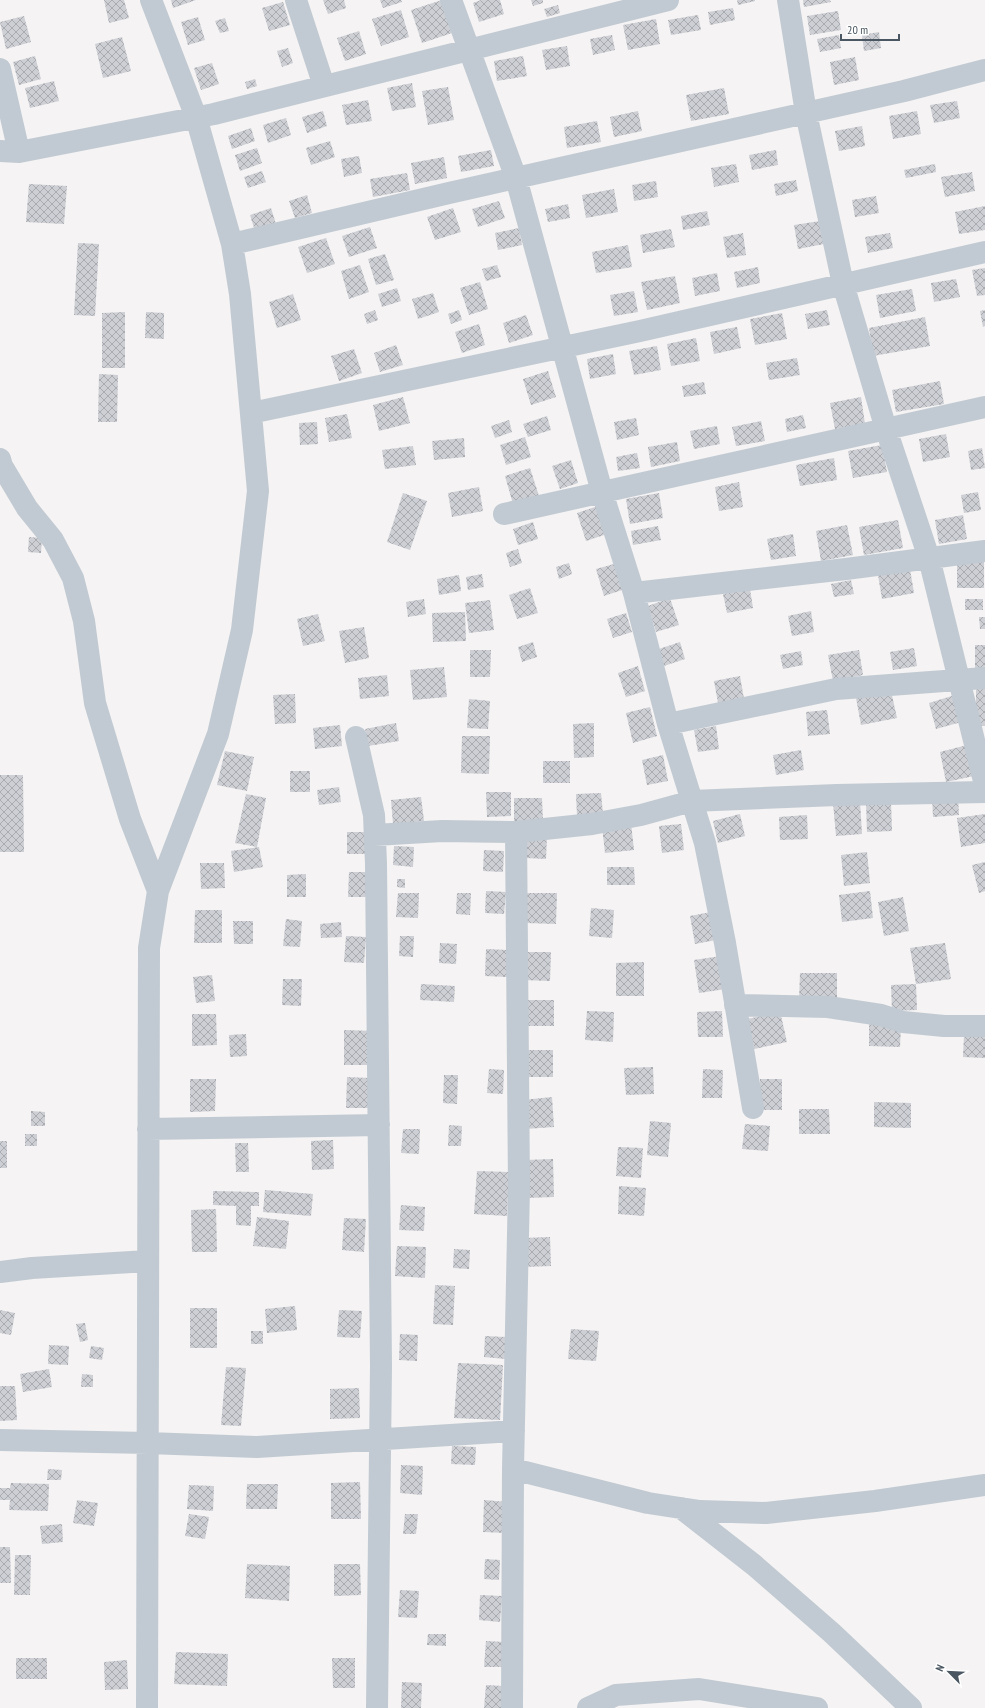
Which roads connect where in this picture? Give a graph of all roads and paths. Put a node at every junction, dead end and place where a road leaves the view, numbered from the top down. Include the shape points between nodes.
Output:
1 (151, 0) edge
2 (296, 0) edge
3 (451, 0) edge
4 (668, 0) edge
5 (788, 0) edge
6 (607, 7) edge
7 (470, 50) junction
8 (0, 69) edge
9 (985, 70) edge
10 (324, 86) junction
11 (806, 113) junction
12 (196, 117) junction
13 (10, 151) edge
14 (516, 178) junction
15 (232, 244) junction
16 (985, 252) edge
17 (843, 284) junction
18 (562, 347) junction
19 (985, 407) edge
20 (251, 413) junction
21 (886, 430) junction
22 (0, 459) edge
23 (602, 492) junction
24 (504, 514) dead end
25 (985, 551) edge
26 (929, 558) junction
27 (634, 593) junction
28 (985, 678) edge
29 (958, 679) junction
30 (668, 724) junction
31 (356, 737) dead end
32 (985, 785) edge
33 (985, 792) edge
34 (692, 801) junction
35 (516, 832) junction
36 (375, 835) junction
37 (158, 891) junction
38 (735, 1005) junction
39 (985, 1026) edge
40 (753, 1108) dead end
41 (379, 1125) junction
42 (148, 1129) junction
43 (148, 1261) junction
44 (0, 1272) edge
45 (514, 1431) junction
46 (381, 1438) junction
47 (0, 1440) edge
48 (148, 1443) junction
49 (514, 1469) junction
50 (985, 1485) edge
51 (681, 1508) junction
52 (147, 1708) edge
53 (377, 1708) edge
54 (512, 1708) edge
55 (588, 1708) edge
56 (817, 1708) edge
57 (910, 1708) edge

1 - 12 street
2 - 10 street
3 - 7 street
4 - 6 street
5 - 11 street
6 - 7 street
7 - 10 street
7 - 14 street
8 - 13 street
9 - 11 street
10 - 12 street
11 - 14 street
11 - 17 street
12 - 13 street
12 - 15 street
14 - 15 street
14 - 18 street
15 - 20 street via 240,294
16 - 17 street
17 - 18 street
17 - 21 street
18 - 20 street
18 - 23 street
19 - 21 street
20 - 37 street via 258,491 242,630 218,734
21 - 23 street
21 - 26 street
22 - 37 street via 27,508 53,540 73,578 84,621 95,703 130,819
23 - 24 street
23 - 27 street
25 - 26 street
26 - 27 street
26 - 29 street
27 - 30 street
28 - 29 street
29 - 30 street via 836,689
29 - 32 street
30 - 34 street
31 - 36 street via 374,815
33 - 34 street
34 - 35 street via 641,815 592,824
34 - 38 street via 705,843
35 - 36 street via 442,831
35 - 45 street via 519,1187
36 - 41 street
37 - 42 street via 149,948
38 - 39 street via 828,1007 881,1015 903,1022
38 - 40 street
41 - 42 street
41 - 46 street
42 - 43 street
43 - 44 street
43 - 48 street
45 - 46 street
45 - 49 street
46 - 48 street via 257,1447
46 - 53 street
47 - 48 street
48 - 52 street
49 - 51 street via 620,1496
49 - 54 street
50 - 51 street via 766,1513
51 - 57 street via 760,1570 832,1633
55 - 56 street via 616,1695 699,1689

